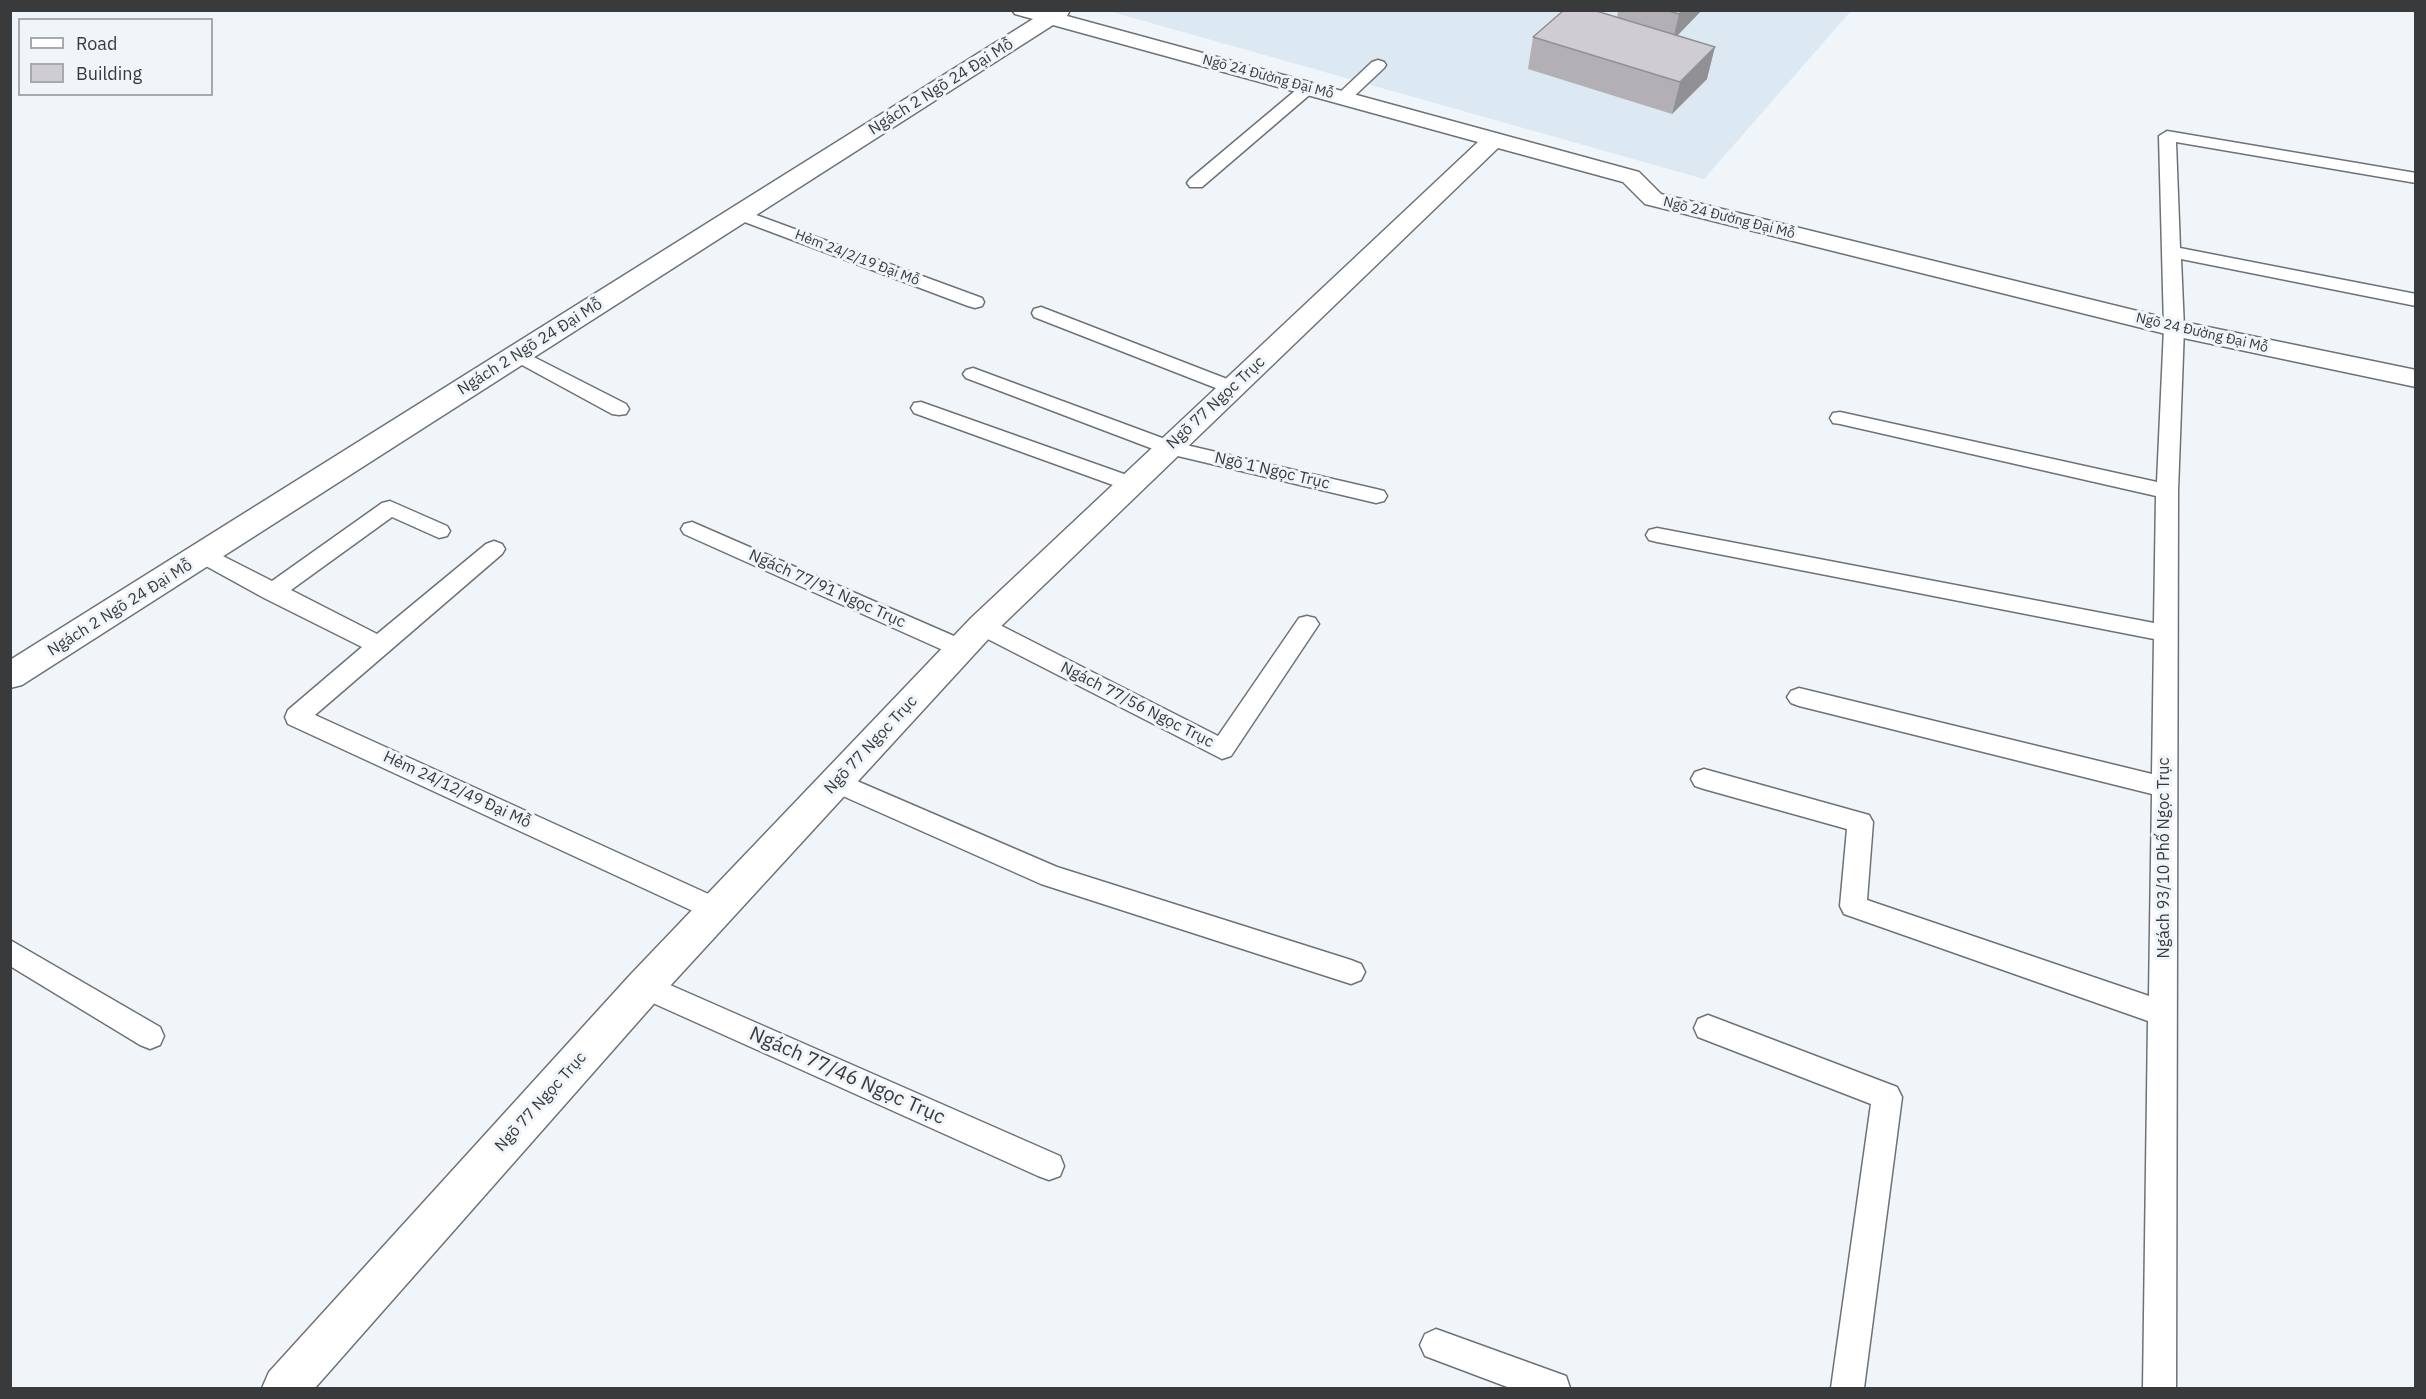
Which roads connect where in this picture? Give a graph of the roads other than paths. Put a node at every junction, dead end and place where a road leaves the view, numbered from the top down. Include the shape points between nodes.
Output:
1 (1022, 10) edge
2 (1055, 14) edge
3 (1378, 65) dead end
4 (1308, 88) junction
5 (1343, 98) junction
6 (1494, 139) junction
7 (2415, 178) edge
8 (1196, 183) dead end
9 (740, 214) junction
10 (2171, 252) junction
11 (2415, 300) edge
12 (975, 302) dead end
13 (1041, 313) dead end
14 (2174, 328) junction
15 (518, 355) junction
16 (973, 374) dead end
17 (2415, 379) edge
18 (1233, 388) junction
19 (921, 408) dead end
20 (619, 409) dead end
21 (1840, 418) dead end
22 (1168, 447) junction
23 (1131, 484) junction
24 (2167, 491) junction
25 (1376, 496) dead end
26 (692, 529) dead end
27 (439, 531) dead end
28 (1657, 535) dead end
29 (494, 549) dead end
30 (203, 555) junction
31 (272, 592) junction
32 (1307, 624) dead end
33 (2165, 633) junction
34 (972, 637) junction
35 (379, 645) junction
36 (10, 676) edge
37 (1799, 698) dead end
38 (1704, 779) dead end
39 (836, 782) junction
40 (2164, 787) junction
41 (717, 910) junction
42 (10, 952) edge
43 (1351, 972) dead end
44 (645, 986) junction
45 (2163, 1013) junction
46 (1708, 1028) dead end
47 (150, 1036) dead end
48 (1049, 1166) dead end
49 (1436, 1345) dead end
50 (285, 1389) edge
51 (1554, 1389) edge
52 (1848, 1389) edge
53 (2159, 1389) edge

1 - 2 street, Ngõ 24 Đường Đại Mỗ
2 - 4 street, Ngõ 24 Đường Đại Mỗ
2 - 9 street, Ngách 2 Ngõ 24 Đại Mỗ
3 - 5 lane
4 - 5 street, Ngõ 24 Đường Đại Mỗ
4 - 8 lane
5 - 6 street, Ngõ 24 Đường Đại Mỗ
6 - 14 street, Ngõ 24 Đường Đại Mỗ via 1631,177 1653,199
6 - 18 street, Ngõ 77 Ngọc Trục
7 - 10 lane, Ngách 93/10 Phố Ngọc Trục via 2167,136
9 - 12 lane, Hẻm 24/2/19 Đại Mỗ
9 - 15 street, Ngách 2 Ngõ 24 Đại Mỗ
10 - 11 lane
10 - 14 lane, Ngách 93/10 Phố Ngọc Trục
13 - 18 lane
14 - 17 street, Ngõ 24 Đường Đại Mỗ
14 - 24 lane, Ngách 93/10 Phố Ngọc Trục
15 - 20 lane
15 - 30 street, Ngách 2 Ngõ 24 Đại Mỗ
16 - 22 lane, Ngõ 1 Ngọc Trục
18 - 22 street, Ngõ 77 Ngọc Trục
19 - 23 lane
21 - 24 lane
22 - 23 street, Ngõ 77 Ngọc Trục
22 - 25 lane, Ngõ 1 Ngọc Trục
23 - 34 street, Ngõ 77 Ngọc Trục
24 - 33 lane, Ngách 93/10 Phố Ngọc Trục
26 - 34 lane, Ngách 77/91 Ngọc Trục
27 - 31 lane via 390,508
28 - 33 lane
29 - 35 lane, Hẻm 24/12/49 Đại Mỗ
30 - 31 lane
30 - 36 street, Ngách 2 Ngõ 24 Đại Mỗ
31 - 35 lane
32 - 34 lane, Ngách 77/56 Ngọc Trục via 1222,749
33 - 40 lane, Ngách 93/10 Phố Ngọc Trục
34 - 39 street, Ngõ 77 Ngọc Trục
35 - 41 lane, Hẻm 24/12/49 Đại Mỗ via 297,717
37 - 40 lane
38 - 45 lane via 1860,822 1853,906
39 - 41 street, Ngõ 77 Ngọc Trục
39 - 43 lane via 1050,876
40 - 45 lane, Ngách 93/10 Phố Ngọc Trục
41 - 44 street, Ngõ 77 Ngọc Trục
42 - 47 lane
44 - 48 lane, Ngách 77/46 Ngọc Trục
44 - 50 street, Ngõ 77 Ngọc Trục
45 - 53 lane, Ngách 93/10 Phố Ngọc Trục
46 - 52 lane via 1887,1097
49 - 51 lane

